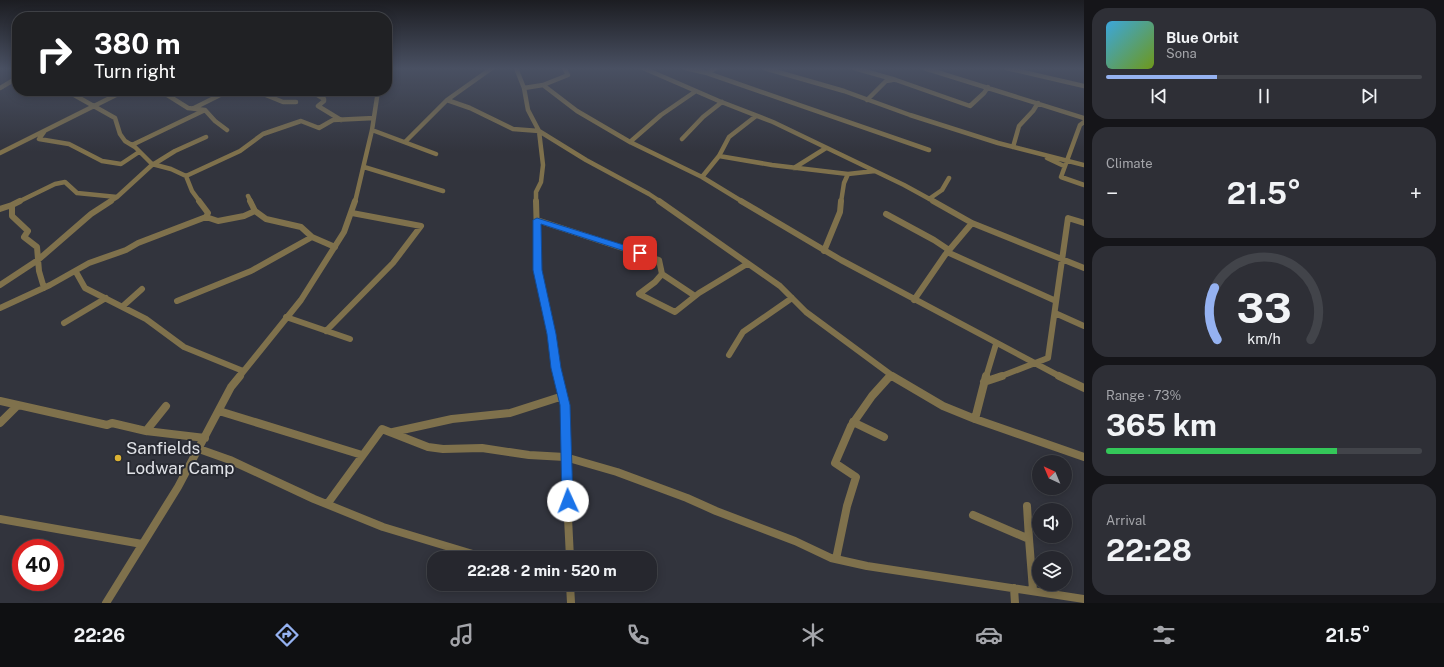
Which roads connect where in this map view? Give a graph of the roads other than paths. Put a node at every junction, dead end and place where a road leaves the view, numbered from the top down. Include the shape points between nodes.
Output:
1 (77, 96) edge
2 (113, 96) edge
3 (172, 96) edge
4 (218, 96) edge
5 (269, 96) edge
6 (319, 96) edge
7 (377, 96) edge
8 (452, 96) edge
9 (525, 96) edge
10 (558, 96) edge
11 (688, 96) edge
12 (708, 96) edge
13 (774, 96) edge
14 (855, 96) edge
15 (871, 96) edge
16 (942, 96) edge
17 (982, 96) edge
18 (1017, 96) edge
19 (447, 100) junction
20 (867, 100) junction
21 (296, 102) dead end
22 (722, 102) junction
23 (1038, 103) junction
24 (94, 105) junction
25 (192, 109) junction
26 (205, 110) junction
27 (756, 116) junction
28 (374, 118) junction
29 (1084, 118) edge
30 (342, 120) junction
31 (1084, 122) edge
32 (45, 130) junction
33 (227, 130) dead end
34 (372, 130) junction
35 (540, 131) junction
36 (206, 137) dead end
37 (682, 139) dead end
38 (405, 142) junction
39 (630, 142) junction
40 (132, 145) junction
41 (1013, 147) junction
42 (826, 148) junction
43 (929, 150) dead end
44 (139, 152) junction
45 (1033, 152) junction
46 (0, 153) edge
47 (436, 154) dead end
48 (719, 156) junction
49 (1066, 160) junction
50 (153, 164) junction
51 (1084, 165) edge
52 (1064, 166) junction
53 (364, 167) junction
54 (794, 168) junction
55 (875, 171) junction
56 (848, 174) junction
57 (186, 176) junction
58 (702, 177) junction
59 (949, 178) dead end
60 (1084, 185) edge
61 (443, 191) dead end
62 (116, 196) junction
63 (248, 196) dead end
64 (928, 199) junction
65 (12, 205) junction
66 (0, 209) edge
67 (255, 211) junction
68 (352, 213) junction
69 (886, 214) dead end
70 (206, 217) junction
71 (537, 220) junction
72 (972, 222) junction
73 (1084, 222) edge
74 (312, 237) junction
75 (335, 247) junction
76 (824, 251) junction
77 (948, 251) junction
78 (1061, 259) junction
79 (38, 260) junction
80 (747, 264) junction
81 (1084, 268) edge
82 (76, 272) junction
83 (662, 274) junction
84 (0, 285) edge
85 (44, 288) junction
86 (142, 289) dead end
87 (695, 296) junction
88 (106, 298) junction
89 (792, 298) junction
90 (914, 300) junction
91 (177, 301) dead end
92 (1056, 301) junction
93 (123, 306) junction
94 (0, 308) edge
95 (1055, 313) junction
96 (286, 317) junction
97 (64, 323) dead end
98 (1084, 326) edge
99 (326, 331) junction
100 (350, 339) dead end
101 (996, 344) junction
102 (729, 355) dead end
103 (1035, 364) junction
104 (243, 371) junction
105 (891, 375) junction
106 (984, 382) junction
107 (1084, 388) edge
108 (563, 396) junction
109 (0, 401) edge
110 (17, 406) junction
111 (166, 406) dead end
112 (219, 411) junction
113 (976, 419) junction
114 (853, 422) junction
115 (0, 423) edge
116 (146, 431) junction
117 (393, 432) junction
118 (884, 437) dead end
119 (205, 438) junction
120 (199, 449) junction
121 (362, 455) junction
122 (565, 457) junction
123 (1084, 457) edge
124 (328, 503) junction
125 (1026, 506) dead end
126 (973, 515) dead end
127 (0, 519) edge
128 (1029, 539) junction
129 (142, 544) junction
130 (463, 551) edge
131 (570, 551) edge
132 (836, 560) junction
133 (1032, 577) edge
134 (1014, 588) junction
135 (1032, 590) edge
136 (570, 591) edge
137 (1039, 591) edge
138 (1084, 599) edge
139 (106, 603) edge
140 (570, 603) edge
141 (1015, 603) edge

1 - 24 street
2 - 24 street
3 - 25 street
4 - 25 street
5 - 21 street via 283,102
6 - 30 street via 324,101 318,106
7 - 28 street
8 - 19 street
9 - 35 street via 528,110
10 - 39 street via 577,111
11 - 39 street via 648,124
12 - 22 street
13 - 43 street
14 - 20 street
15 - 20 street
16 - 17 street via 970,106
18 - 23 street
19 - 35 street via 513,129
19 - 38 street
20 - 41 street
22 - 27 street
22 - 37 street
23 - 29 street
23 - 41 street via 1015,133
24 - 32 street
24 - 40 street via 115,118 121,136
25 - 26 street
26 - 33 street
26 - 40 street
27 - 42 street
27 - 48 street via 729,137
28 - 30 street
28 - 34 street
30 - 57 street via 333,120 319,128 301,121 264,134 240,151
31 - 49 street via 1080,125 1076,143
32 - 44 street via 39,139 68,144 102,161 121,164
32 - 46 street
34 - 38 street
34 - 53 street
35 - 71 street via 543,165 541,182 536,192
35 - 80 street via 586,160 649,194
36 - 50 street
38 - 47 street
39 - 58 street
40 - 44 street
41 - 45 street
42 - 54 street
42 - 55 street
44 - 50 street
45 - 49 street
45 - 52 street
48 - 54 street
48 - 58 street
49 - 51 street
49 - 52 street
50 - 57 street
50 - 62 street
52 - 60 street via 1061,177
53 - 61 street
53 - 68 street
54 - 56 street
55 - 56 street
55 - 64 street
56 - 76 street via 844,183 840,212
57 - 70 street via 192,191 208,213
58 - 76 street
59 - 64 street via 942,190
62 - 65 street via 77,193 65,182 55,184
62 - 79 street
63 - 67 street
64 - 72 street
65 - 66 street
65 - 79 street via 12,216 28,231 24,237 37,247
67 - 70 street via 218,221
67 - 74 street via 266,219 301,227
68 - 75 street
68 - 99 street via 421,226 393,263
69 - 77 street via 934,240
70 - 82 street via 89,263
71 - 83 street via 659,260
71 - 108 street via 538,270
72 - 77 street
72 - 78 street
73 - 78 street via 1068,218
74 - 75 street
74 - 91 street via 251,271
75 - 96 street via 301,300
76 - 90 street
77 - 90 street
77 - 92 street
78 - 81 street
78 - 92 street
79 - 84 street
79 - 85 street
80 - 87 street
80 - 89 street via 780,286
82 - 85 street
82 - 88 street via 84,282 85,288
83 - 87 street
83 - 87 street via 639,294 675,312
85 - 94 street
86 - 93 street
88 - 93 street
88 - 97 street
89 - 102 street via 743,332
89 - 105 street
90 - 101 street
92 - 95 street
93 - 104 street via 146,319 184,347
95 - 98 street
95 - 103 street via 1048,358
96 - 99 street
96 - 104 street
99 - 100 street
101 - 103 street
101 - 106 street
103 - 106 street
103 - 107 street
104 - 112 street
105 - 113 street via 943,406
105 - 114 street
106 - 113 street
108 - 117 street via 510,413 452,420
108 - 122 street
109 - 110 street
110 - 115 street
110 - 116 street
111 - 116 street
112 - 119 street
112 - 121 street
113 - 123 street
114 - 118 street
114 - 132 street via 835,463 856,477
116 - 119 street
117 - 121 street via 382,429
117 - 122 street via 428,447 482,448
119 - 120 street
120 - 124 street
120 - 129 street
121 - 124 street
122 - 131 street
122 - 132 street via 617,472 688,498
124 - 130 street via 341,511 383,527
125 - 128 street
126 - 128 street
127 - 129 street
128 - 133 street
129 - 139 street
132 - 134 street
134 - 135 street
134 - 141 street
136 - 140 street
137 - 138 street

